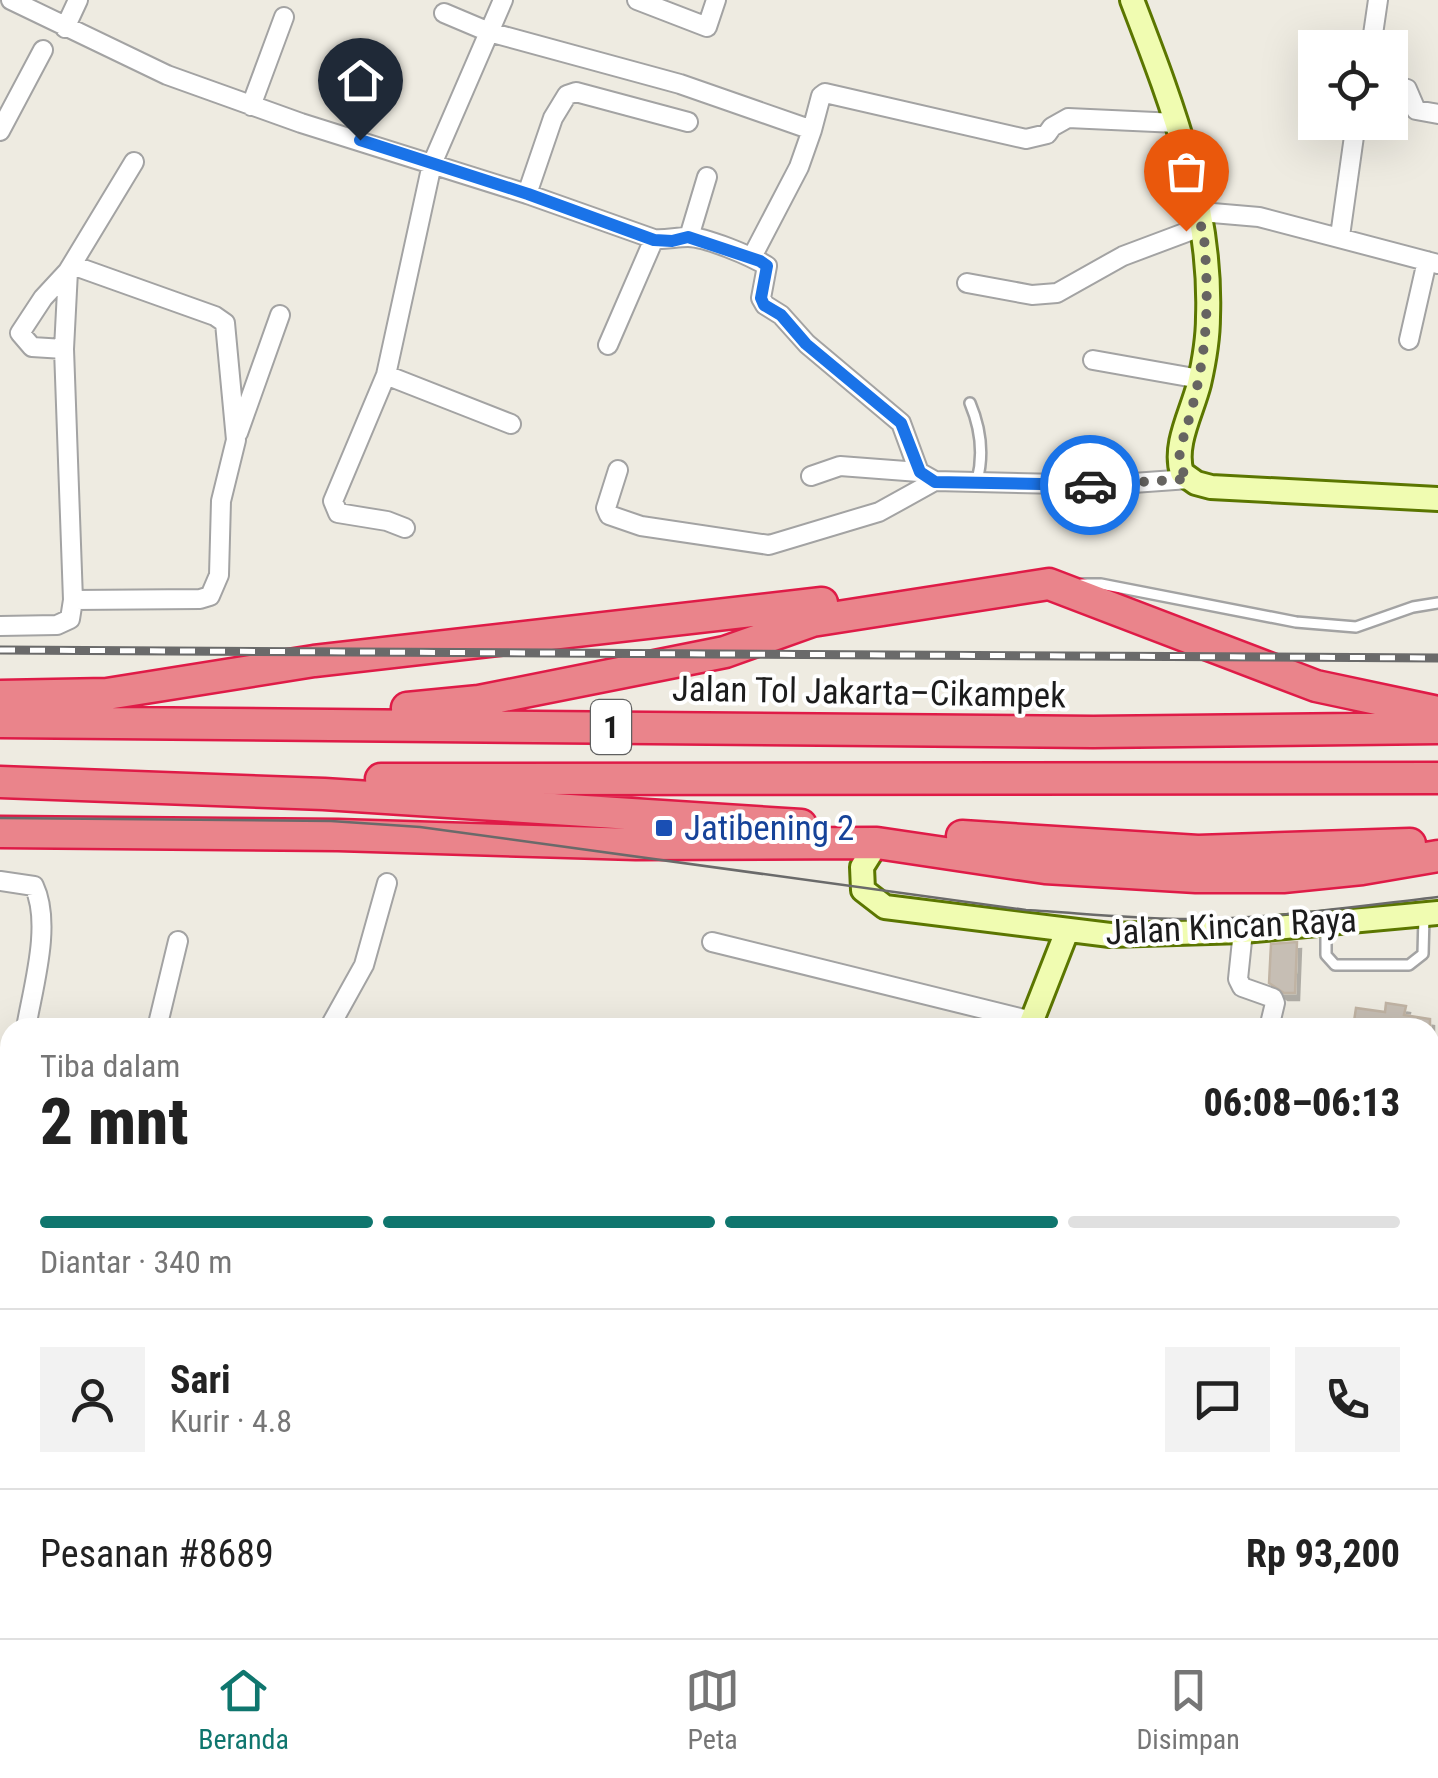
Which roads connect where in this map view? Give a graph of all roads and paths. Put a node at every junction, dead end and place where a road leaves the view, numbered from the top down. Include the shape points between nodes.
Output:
1 (11, 0) edge
2 (78, 0) edge
3 (503, 0) edge
4 (636, 0) edge
5 (716, 0) edge
6 (1132, 0) edge
7 (1378, 0) edge
8 (444, 13) dead end
9 (284, 17) dead end
10 (65, 28) junction
11 (1374, 30) edge
12 (488, 32) junction
13 (43, 50) dead end
14 (1408, 91) edge
15 (252, 106) junction
16 (1438, 114) edge
17 (688, 122) dead end
18 (1177, 124) junction
19 (812, 130) junction
20 (0, 131) edge
21 (1353, 140) edge
22 (134, 162) dead end
23 (432, 164) junction
24 (707, 177) dead end
25 (528, 194) junction
26 (1202, 219) junction
27 (1340, 236) junction
28 (688, 237) junction
29 (654, 240) junction
30 (752, 258) junction
31 (1432, 262) edge
32 (70, 268) junction
33 (967, 282) dead end
34 (280, 316) dead end
35 (1410, 340) dead end
36 (608, 345) dead end
37 (64, 349) junction
38 (1093, 360) dead end
39 (386, 375) junction
40 (1200, 379) junction
41 (970, 403) dead end
42 (511, 424) dead end
43 (236, 440) junction
44 (618, 470) dead end
45 (811, 476) dead end
46 (1186, 476) junction
47 (927, 477) junction
48 (977, 481) junction
49 (1438, 500) edge
50 (405, 528) dead end
51 (1049, 584) junction
52 (984, 592) junction
53 (74, 600) junction
54 (1438, 602) edge
55 (0, 626) edge
56 (0, 696) edge
57 (1438, 712) edge
58 (0, 722) edge
59 (130, 722) junction
60 (1438, 728) edge
61 (1438, 778) edge
62 (0, 780) edge
63 (0, 832) edge
64 (1438, 842) edge
65 (877, 843) junction
66 (1438, 856) edge
67 (0, 881) edge
68 (387, 883) dead end
69 (1431, 913) edge
70 (1326, 924) junction
71 (1243, 930) junction
72 (1067, 931) junction
73 (178, 942) dead end
74 (712, 942) dead end
75 (28, 1018) edge
76 (159, 1018) edge
77 (335, 1018) edge
78 (1008, 1018) edge
79 (1033, 1018) edge
80 (1272, 1018) edge

1 - 10 street
2 - 10 street
3 - 12 street
4 - 5 street via 707,27
6 - 18 main road
7 - 11 street
8 - 12 street
9 - 15 street
10 - 15 street
12 - 19 street via 680,84
12 - 23 street
13 - 20 street
14 - 16 street via 1416,110
15 - 23 street
17 - 25 street via 567,95
18 - 19 street via 1068,118 1026,139 825,93
18 - 26 main road
19 - 30 street
21 - 27 street
22 - 32 street
23 - 25 street
23 - 39 street
24 - 28 street
25 - 29 street
26 - 27 street via 1258,217
26 - 33 street via 1057,293 1032,295
26 - 40 main road via 1208,316
27 - 31 street
28 - 29 street
28 - 30 street
29 - 36 street
30 - 47 street via 767,266 764,305 901,423
31 - 35 street
32 - 37 street
32 - 37 street via 20,334 32,347
32 - 43 street via 225,323
34 - 43 street
37 - 53 street
38 - 40 street
39 - 42 street
39 - 50 street via 333,501 338,513
40 - 46 main road via 1180,448
41 - 48 lane via 982,456
43 - 53 street via 221,502 219,576 210,596
44 - 47 street via 609,515 769,546 878,512
45 - 47 street via 840,466
46 - 48 street via 1105,486
46 - 49 main road via 1211,487
47 - 48 street
51 - 52 highway
51 - 54 lane via 1101,584 1296,622 1356,627
51 - 57 highway via 1316,686
52 - 56 highway via 884,596 314,662 106,694
52 - 59 highway via 812,621 726,652 479,701
53 - 55 street via 70,619 57,625
58 - 59 highway, Jalan Tol Jakarta–Cikampek / 1
59 - 60 highway, Jalan Tol Jakarta–Cikampek / 1 via 1073,732
61 - 62 highway, 1
62 - 64 highway via 342,795 1198,852
63 - 65 highway
65 - 66 highway via 1045,868 1196,877 1298,875
65 - 72 main road via 862,868 863,890 886,907
67 - 75 street via 34,886 42,902
68 - 77 street via 364,965
69 - 70 main road, Jalan Kincan Raya
69 - 70 lane via 1423,954 1409,965 1335,965 1326,955
70 - 71 main road, Jalan Kincan Raya
71 - 72 main road, Jalan Kincan Raya
71 - 80 street via 1238,980 1242,988 1273,998
72 - 79 main road, Jalan Kincan Raya
73 - 76 street
74 - 78 street

